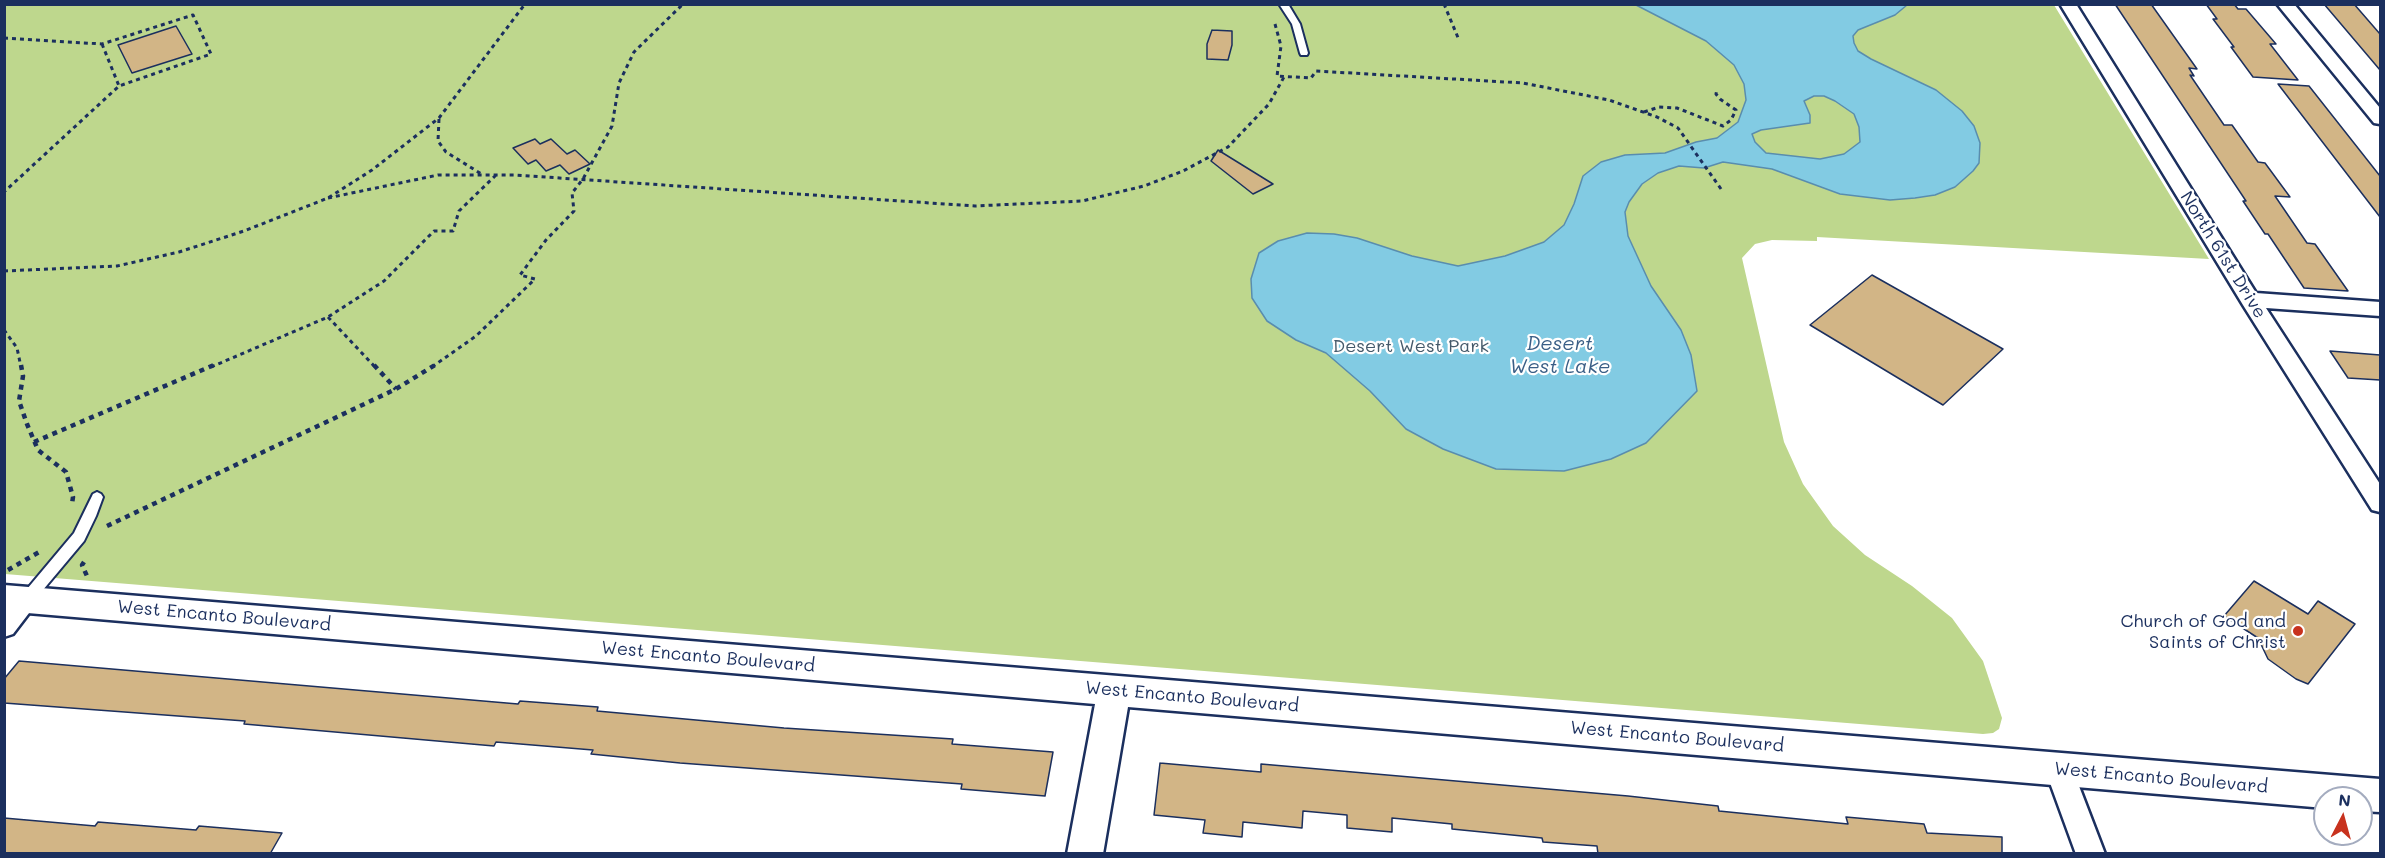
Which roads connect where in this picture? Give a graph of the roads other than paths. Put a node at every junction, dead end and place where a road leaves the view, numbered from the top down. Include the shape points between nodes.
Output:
1 (1283, 4) edge
2 (2068, 4) edge
3 (2285, 4) edge
4 (1304, 54) dead end
5 (2380, 119) edge
6 (2250, 300) junction
7 (2380, 309) edge
8 (97, 497) dead end
9 (2380, 503) edge
10 (13, 589) edge
11 (4, 626) edge
12 (1114, 691) junction
13 (2059, 769) junction
14 (2380, 796) edge
15 (1085, 854) edge
16 (2091, 854) edge

1 - 4 lane via 1296,24
2 - 6 street, North 61st Drive
3 - 5 street
6 - 7 street
6 - 9 street, North 61st Drive
8 - 10 lane via 79,537
10 - 11 street
10 - 12 street, West Encanto Boulevard
12 - 13 street, West Encanto Boulevard
12 - 15 street
13 - 14 street, West Encanto Boulevard
13 - 16 street

